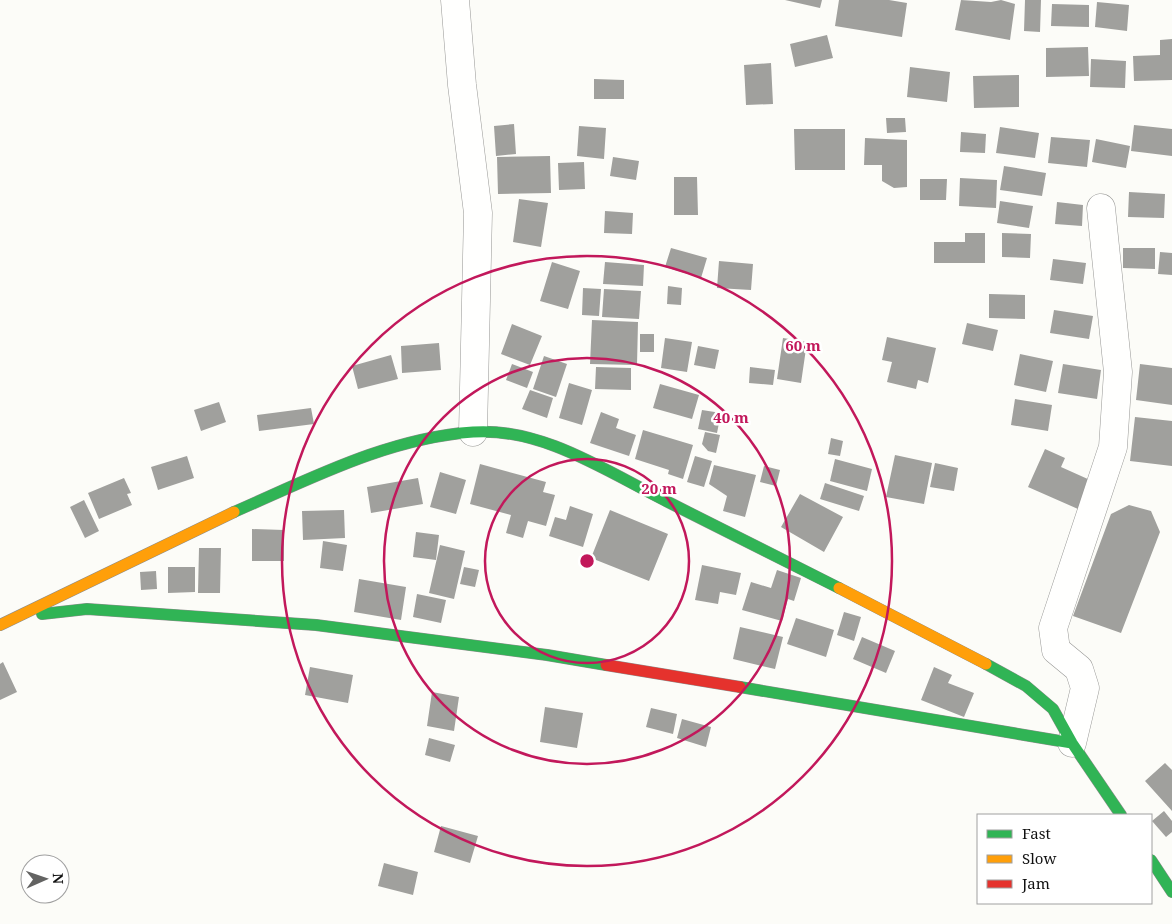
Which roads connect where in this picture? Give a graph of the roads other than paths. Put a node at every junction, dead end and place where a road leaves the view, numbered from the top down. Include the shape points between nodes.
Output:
1 (455, 0) edge
2 (1101, 208) dead end
3 (473, 432) junction
4 (23, 616) junction
5 (0, 625) edge
6 (1072, 743) junction
7 (1119, 814) edge
8 (1152, 862) edge
9 (1172, 892) edge

1 - 3 street via 478,213
2 - 6 street via 1117,381 1113,447 1053,628 1056,650 1079,669 1085,688
3 - 4 main road via 403,443 328,471 219,519
3 - 6 main road via 511,433 561,450 916,626 1026,686 1053,709
4 - 5 main road
4 - 6 main road via 87,609 316,625 547,655
6 - 7 main road
8 - 9 main road

